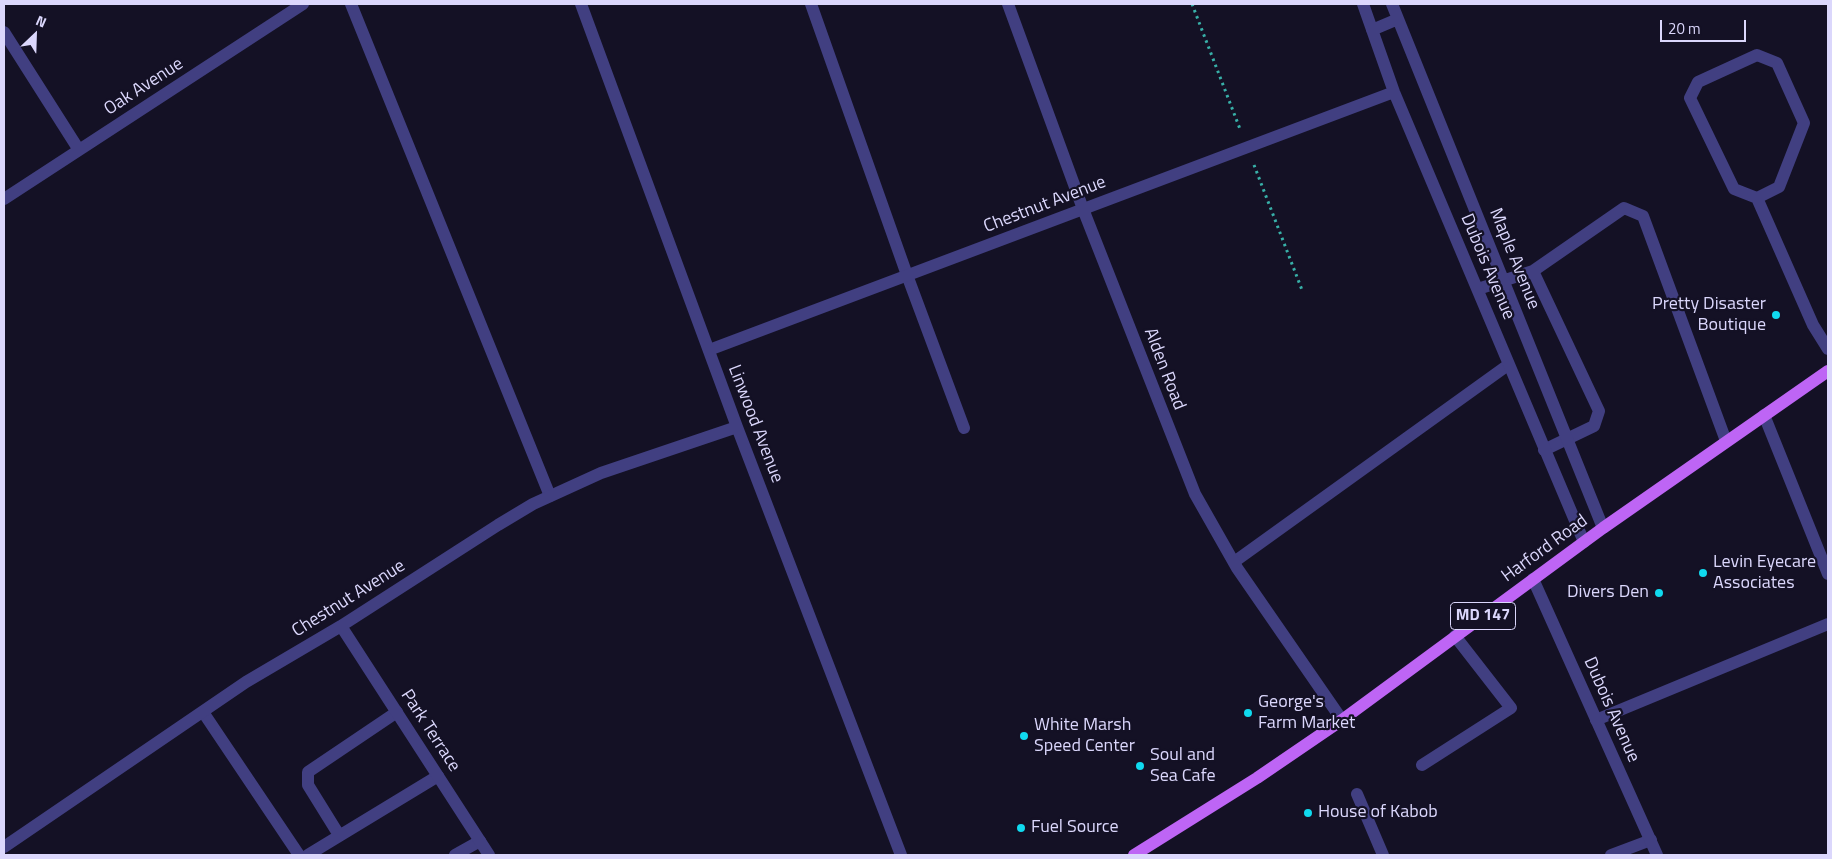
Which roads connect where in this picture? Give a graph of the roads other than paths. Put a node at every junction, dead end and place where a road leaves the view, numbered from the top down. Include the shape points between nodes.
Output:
1 (303, 4) edge
2 (351, 4) edge
3 (580, 4) edge
4 (811, 4) edge
5 (1008, 4) edge
6 (1363, 4) edge
7 (1392, 4) edge
8 (1398, 19) junction
9 (1372, 30) junction
10 (4, 32) edge
11 (1394, 92) junction
12 (80, 150) junction
13 (1757, 198) junction
14 (4, 199) edge
15 (1083, 209) junction
16 (1534, 271) junction
17 (907, 275) junction
18 (1504, 281) junction
19 (1478, 289) junction
20 (1828, 349) edge
21 (709, 350) junction
22 (1508, 365) junction
23 (1828, 371) edge
24 (1764, 415) junction
25 (737, 427) junction
26 (964, 428) dead end
27 (1567, 439) junction
28 (1726, 441) junction
29 (1544, 450) junction
30 (550, 496) junction
31 (1602, 528) junction
32 (1584, 542) junction
33 (1234, 562) junction
34 (1828, 574) edge
35 (1533, 579) junction
36 (1828, 624) edge
37 (341, 626) junction
38 (1455, 636) junction
39 (203, 712) junction
40 (397, 712) junction
41 (1342, 720) junction
42 (1596, 720) junction
43 (1422, 765) dead end
44 (438, 776) junction
45 (1357, 794) dead end
46 (340, 835) junction
47 (1651, 840) junction
48 (480, 841) junction
49 (4, 847) edge
50 (299, 855) edge
51 (308, 855) edge
52 (455, 855) edge
53 (489, 855) edge
54 (901, 855) edge
55 (1134, 855) edge
56 (1383, 855) edge
57 (1611, 855) edge
58 (1657, 855) edge

1 - 12 street, Oak Avenue
2 - 30 street
3 - 21 street, Linwood Avenue
4 - 17 street
5 - 15 street, Alden Road
6 - 9 street, Dubois Avenue
7 - 8 street, Maple Avenue
8 - 9 street
8 - 18 street, Maple Avenue
9 - 11 street, Dubois Avenue
10 - 12 street
11 - 15 street, Chestnut Avenue
11 - 19 street, Dubois Avenue
12 - 14 street, Oak Avenue
13 - 13 street via 1734,189 1690,98 1698,82 1757,55 1777,63 1804,123 1779,187
13 - 20 street via 1813,325
15 - 17 street, Chestnut Avenue
15 - 33 street, Alden Road via 1195,494
16 - 18 street
16 - 27 street via 1599,411 1594,426
16 - 28 street via 1624,208 1643,216
17 - 21 street, Chestnut Avenue
17 - 26 street
18 - 19 street
18 - 27 street, Maple Avenue
19 - 22 street, Dubois Avenue
21 - 25 street, Linwood Avenue
22 - 29 street, Dubois Avenue
22 - 33 street
23 - 24 main road, Harford Road / MD 147
24 - 28 main road, Harford Road / MD 147
24 - 34 street
25 - 30 street, Chestnut Avenue via 610,469
25 - 54 street, Linwood Avenue
27 - 29 street
27 - 31 street, Maple Avenue
28 - 31 main road, Harford Road / MD 147
29 - 32 street, Dubois Avenue
30 - 37 street, Chestnut Avenue via 498,524
31 - 32 main road, Harford Road / MD 147
32 - 35 main road, Harford Road / MD 147
33 - 41 street, Alden Road
35 - 38 main road, Harford Road / MD 147
35 - 42 street, Dubois Avenue
36 - 42 street
37 - 39 street, Chestnut Avenue via 246,682
37 - 40 street, Park Terrace
38 - 41 main road, Harford Road / MD 147
38 - 43 street via 1511,708
39 - 49 street, Chestnut Avenue
39 - 50 street
40 - 44 street, Park Terrace
40 - 46 street via 308,772 308,785
41 - 55 main road, Harford Road / MD 147
42 - 47 street, Dubois Avenue
44 - 46 street
44 - 48 street, Park Terrace
45 - 56 street
46 - 51 street
47 - 57 street
47 - 58 street, Dubois Avenue
48 - 52 street
48 - 53 street, Park Terrace

